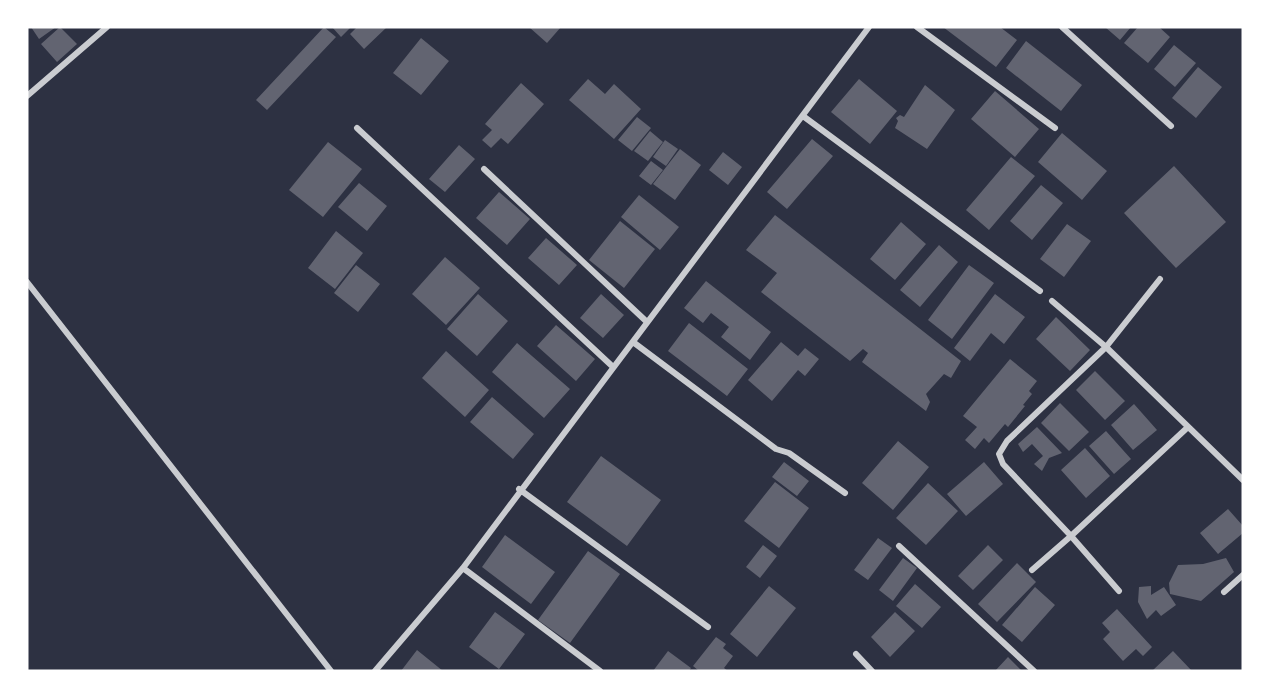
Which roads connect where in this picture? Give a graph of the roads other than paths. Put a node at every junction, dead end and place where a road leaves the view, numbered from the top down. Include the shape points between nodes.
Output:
1 (107, 27) edge
2 (869, 27) edge
3 (917, 27) edge
4 (1062, 27) edge
5 (27, 96) edge
6 (803, 116) junction
7 (1171, 126) dead end
8 (357, 128) dead end
9 (1055, 128) dead end
10 (484, 169) dead end
11 (1160, 279) dead end
12 (27, 282) edge
13 (1040, 291) dead end
14 (1052, 301) dead end
15 (647, 322) junction
16 (633, 342) junction
17 (1106, 347) junction
18 (612, 366) junction
19 (1188, 427) junction
20 (1243, 480) edge
21 (519, 489) junction
22 (845, 493) dead end
23 (1071, 536) junction
24 (899, 546) dead end
25 (463, 568) junction
26 (1032, 570) dead end
27 (1243, 575) edge
28 (1119, 591) dead end
29 (1224, 592) dead end
30 (708, 627) dead end
31 (856, 654) dead end
32 (331, 671) edge
33 (375, 671) edge
34 (600, 671) edge
35 (872, 671) edge
36 (1034, 671) edge

1 - 5 street
2 - 6 street
3 - 9 street
4 - 7 street
6 - 13 street
6 - 15 street
8 - 18 street
10 - 15 street
11 - 17 street
12 - 32 street
14 - 17 street
15 - 16 street
16 - 18 street
16 - 22 street via 776,449 789,453
17 - 19 street
17 - 23 street via 1007,441 999,454 1003,464
18 - 21 street
19 - 20 street
19 - 23 street
21 - 25 street
21 - 30 street
23 - 26 street
23 - 28 street
24 - 36 street
25 - 33 street
25 - 34 street
27 - 29 street
31 - 35 street

